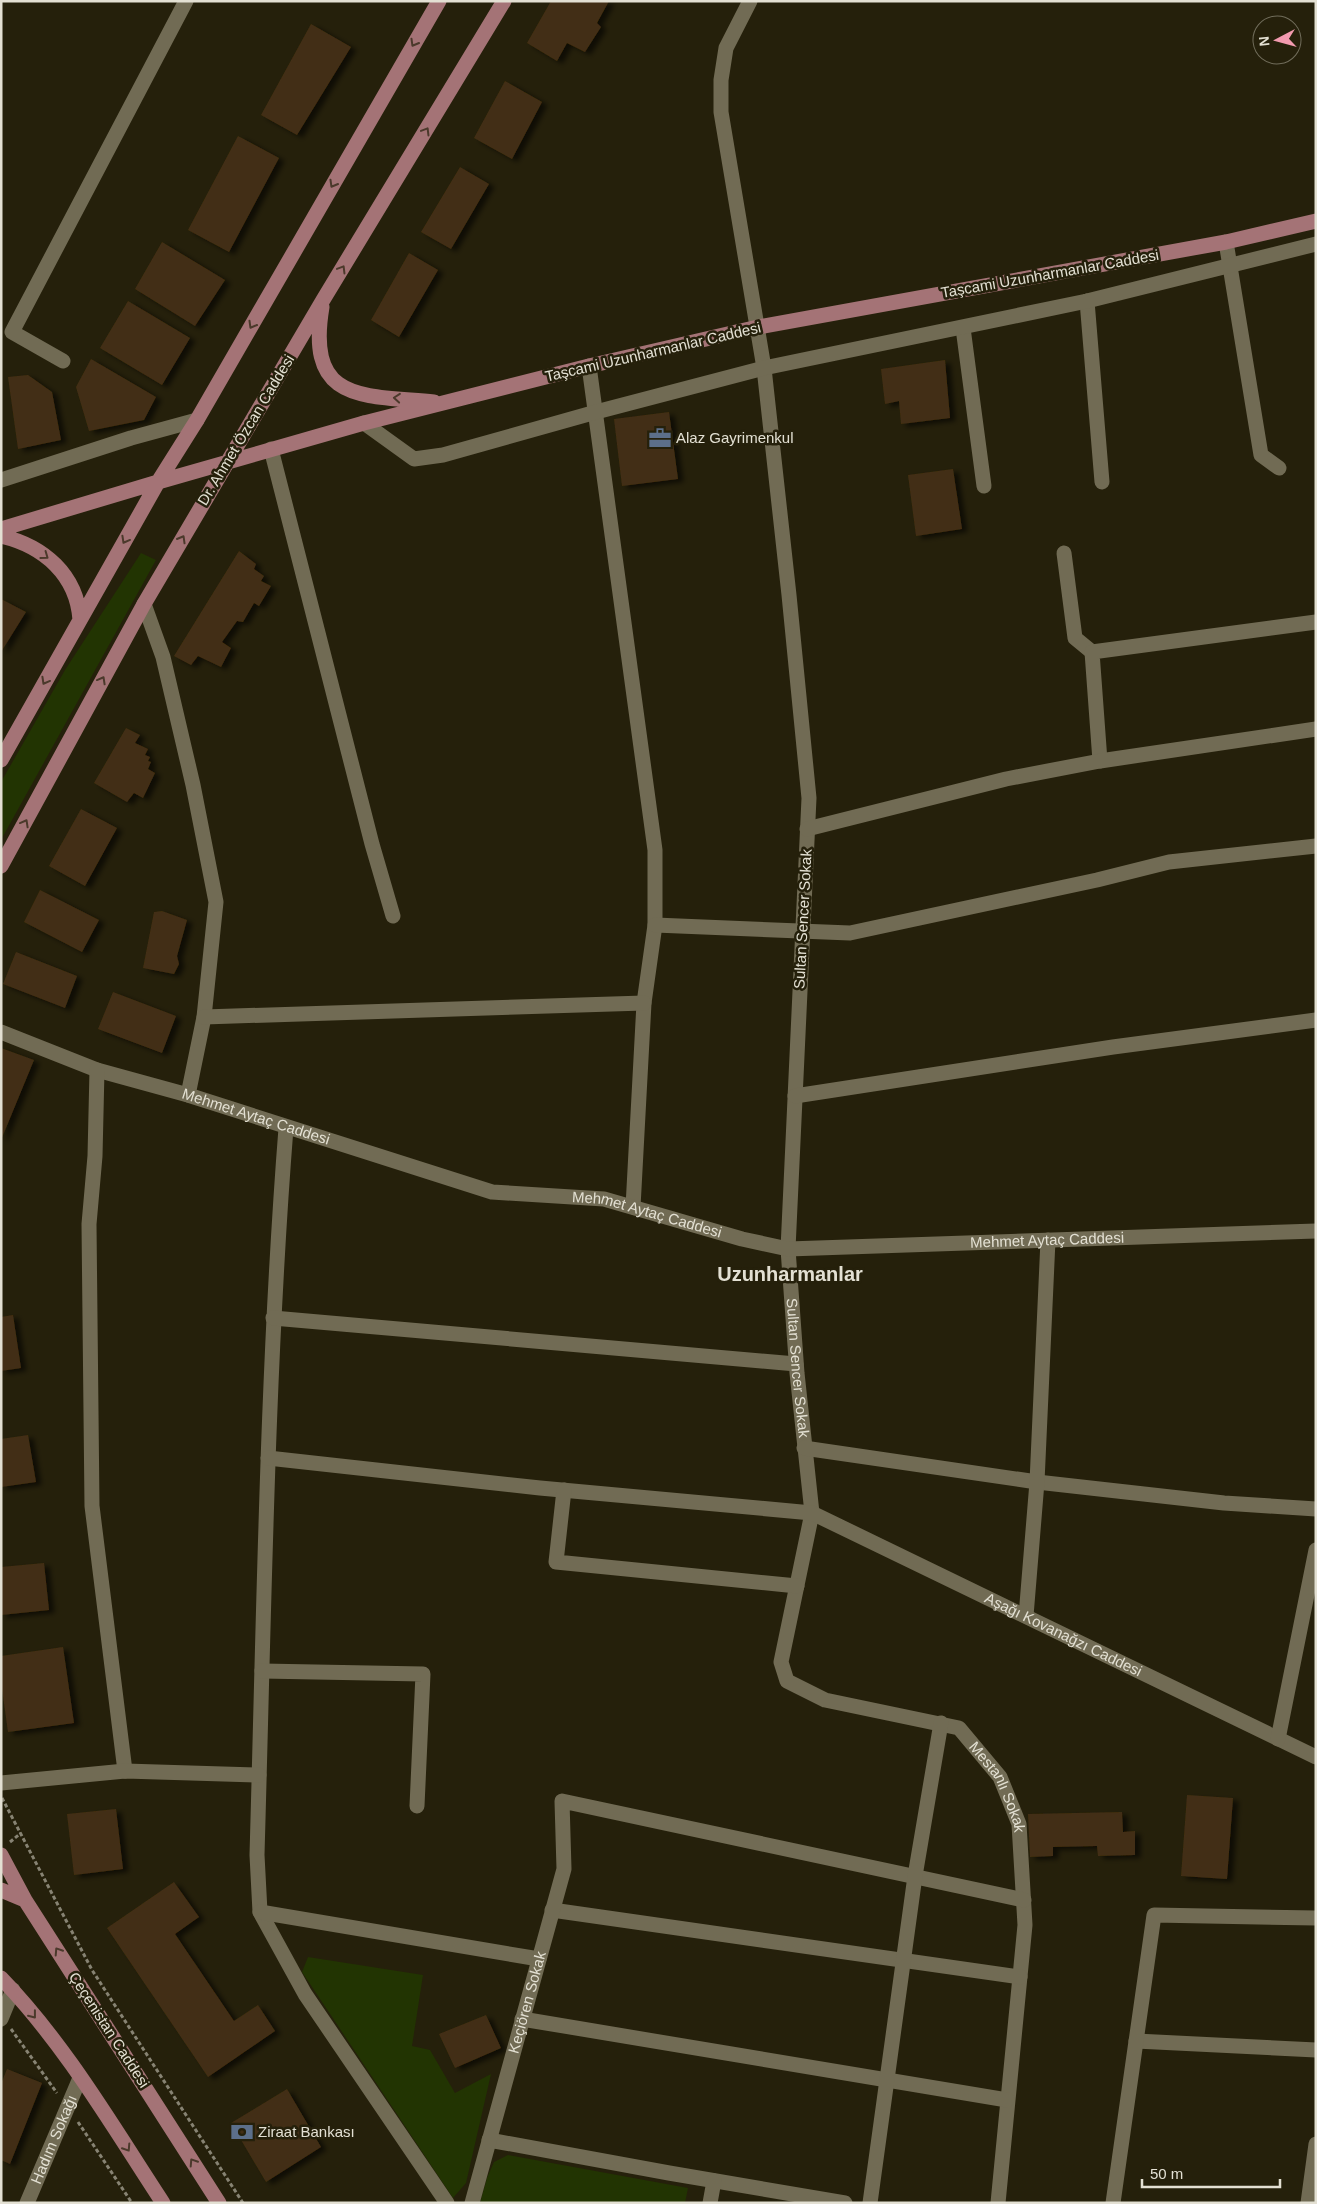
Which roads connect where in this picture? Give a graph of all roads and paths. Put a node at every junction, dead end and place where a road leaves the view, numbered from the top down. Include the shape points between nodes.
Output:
1 (186, 1) edge
2 (439, 1) edge
3 (504, 1) edge
4 (750, 1) edge
5 (1316, 222) edge
6 (1226, 242) junction
7 (1316, 244) edge
8 (1231, 266) junction
9 (323, 300) junction
10 (1087, 301) junction
11 (758, 327) junction
12 (963, 328) junction
13 (63, 361) dead end
14 (589, 366) junction
15 (764, 368) junction
16 (446, 403) junction
17 (596, 412) junction
18 (197, 420) junction
19 (364, 423) junction
20 (271, 449) junction
21 (227, 462) junction
22 (1279, 468) dead end
23 (1, 480) edge
24 (158, 482) junction
25 (1102, 482) dead end
26 (984, 486) dead end
27 (1, 529) edge
28 (1, 536) edge
29 (1064, 553) dead end
30 (144, 604) junction
31 (80, 620) junction
32 (1316, 622) edge
33 (1092, 652) junction
34 (1316, 729) edge
35 (1, 760) edge
36 (1100, 761) junction
37 (807, 829) junction
38 (1316, 846) edge
39 (1, 866) edge
40 (393, 916) dead end
41 (655, 925) junction
42 (802, 930) junction
43 (644, 1003) junction
44 (204, 1017) junction
45 (1316, 1020) edge
46 (1, 1032) edge
47 (97, 1070) junction
48 (188, 1095) junction
49 (795, 1096) junction
50 (286, 1128) junction
51 (633, 1207) junction
52 (1316, 1231) edge
53 (1048, 1240) junction
54 (788, 1249) junction
55 (273, 1318) junction
56 (796, 1364) junction
57 (804, 1448) junction
58 (268, 1458) junction
59 (1037, 1482) junction
60 (564, 1490) junction
61 (1316, 1509) edge
62 (812, 1513) junction
63 (1316, 1550) edge
64 (797, 1586) junction
65 (1026, 1616) junction
66 (262, 1671) junction
67 (941, 1723) junction
68 (1278, 1739) junction
69 (1316, 1757) edge
70 (125, 1770) junction
71 (259, 1775) junction
72 (1, 1783) edge
73 (1, 1797) edge
74 (416, 1806) dead end
75 (1, 1856) edge
76 (915, 1876) junction
77 (1, 1890) edge
78 (25, 1900) junction
79 (1024, 1900) junction
80 (552, 1910) junction
81 (260, 1912) junction
82 (1316, 1918) edge
83 (539, 1959) junction
84 (904, 1962) junction
85 (1020, 1977) junction
86 (1, 1978) edge
87 (13, 1990) junction
88 (1, 2019) edge
89 (522, 2019) junction
90 (1136, 2041) junction
91 (1316, 2050) edge
92 (80, 2078) junction
93 (887, 2081) junction
94 (1007, 2100) junction
95 (489, 2140) junction
96 (1316, 2144) edge
97 (714, 2181) junction
98 (835, 2202) edge
99 (27, 2203) edge
100 (163, 2203) edge
101 (219, 2203) edge
102 (243, 2203) edge
103 (447, 2203) edge
104 (472, 2203) edge
105 (710, 2203) edge
106 (870, 2203) edge
107 (998, 2203) edge
108 (1113, 2203) edge
109 (1308, 2203) edge

1 - 13 street via 12,332
2 -> 18 main road
9 -> 3 main road, Dr. Ahmet Özcan Caddesi
4 - 11 street, Sultan Sencer Sokak via 726,48 721,112
5 - 6 main road, Taşcami Uzunharmanlar Caddesi
6 - 8 street
6 - 11 main road, Taşcami Uzunharmanlar Caddesi
7 - 8 street
8 - 10 street
8 - 22 street via 1261,455
16 -> 9 main road via 362,396 336,383 318,344
9 - 21 main road, Dr. Ahmet Özcan Caddesi
10 - 12 street
10 - 25 street
11 - 14 main road, Taşcami Uzunharmanlar Caddesi
11 - 15 street, Sultan Sencer Sokak
12 - 15 street
12 - 26 street
14 - 16 main road, Taşcami Uzunharmanlar Caddesi
14 - 17 street
15 - 17 street
15 - 37 street, Sultan Sencer Sokak via 790,595 808,788
16 - 19 main road, Taşcami Uzunharmanlar Caddesi
17 - 19 street via 443,455 414,459
17 - 41 street via 655,850
18 - 23 street
18 - 24 main road
19 - 20 main road, Taşcami Uzunharmanlar Caddesi
20 - 21 main road, Taşcami Uzunharmanlar Caddesi
20 - 40 street
21 - 24 main road, Taşcami Uzunharmanlar Caddesi
30 -> 21 main road, Dr. Ahmet Özcan Caddesi
24 - 27 main road, Taşcami Uzunharmanlar Caddesi
24 -> 31 main road
28 -> 31 main road via 35,549 62,570 77,597
29 - 33 street via 1075,638
39 -> 30 main road, Dr. Ahmet Özcan Caddesi
30 - 44 street via 163,657 216,902
31 -> 35 main road
32 - 33 street
33 - 36 street
34 - 36 street
36 - 37 street via 1006,779
37 - 42 street, Sultan Sencer Sokak
38 - 42 street via 1169,862 850,933
41 - 42 street
41 - 43 street
42 - 49 street, Sultan Sencer Sokak
43 - 44 street
43 - 51 street
44 - 48 street
45 - 49 street via 1113,1047
46 - 47 street, Mehmet Aytaç Caddesi
47 - 48 street, Mehmet Aytaç Caddesi
47 - 70 street via 89,1224 92,1506
48 - 50 street, Mehmet Aytaç Caddesi
49 - 54 street, Sultan Sencer Sokak
50 - 51 street, Mehmet Aytaç Caddesi via 492,1192 604,1198
50 - 55 street
51 - 54 street, Mehmet Aytaç Caddesi
52 - 53 street, Mehmet Aytaç Caddesi
53 - 54 street, Mehmet Aytaç Caddesi
53 - 59 street
54 - 56 street, Sultan Sencer Sokak
55 - 56 street
55 - 58 street
56 - 57 street, Sultan Sencer Sokak
57 - 59 street
57 - 62 street, Sultan Sencer Sokak
58 - 60 street
58 - 66 street
59 - 61 street via 1224,1503
59 - 65 street
60 - 62 street
60 - 64 street via 556,1562
62 - 64 street, Mestanlı Sokak
62 - 65 street, Aşağı Kovanağzı Caddesi
63 - 68 street
64 - 67 street, Mestanlı Sokak via 781,1662 787,1681 825,1700
65 - 68 street, Aşağı Kovanağzı Caddesi
66 - 71 street
66 - 74 street via 423,1674
67 - 76 street
67 - 79 street, Mestanlı Sokak via 959,1728 1000,1777 1019,1824
68 - 69 street, Aşağı Kovanağzı Caddesi
70 - 71 street
70 - 72 street
71 - 81 street via 256,1855
73 - 102 path via 92,1970
75 - 78 main road, Çeçenistan Caddesi
76 - 79 street
76 - 80 street, Keçiören Sokak via 562,1801 564,1869
76 - 84 street
77 - 78 main road
101 -> 78 main road, Çeçenistan Caddesi
79 - 85 street, Mestanlı Sokak
80 - 83 street, Keçiören Sokak
80 - 84 street
81 - 83 street
81 - 103 street via 305,1994
82 - 90 street via 1154,1914
83 - 89 street, Keçiören Sokak
84 - 85 street
84 - 93 street
85 - 94 street, Mestanlı Sokak
86 - 87 main road
87 - 88 street
87 -> 92 main road
89 - 93 street
89 - 95 street, Keçiören Sokak
90 - 91 street
90 - 108 street
92 - 99 street, Hadım Sokağı
92 -> 100 main road
93 - 94 street
93 - 106 street
94 - 107 street, Mestanlı Sokak
95 - 97 street
95 - 104 street, Keçiören Sokak
96 - 109 street
97 - 98 street
97 - 105 street

